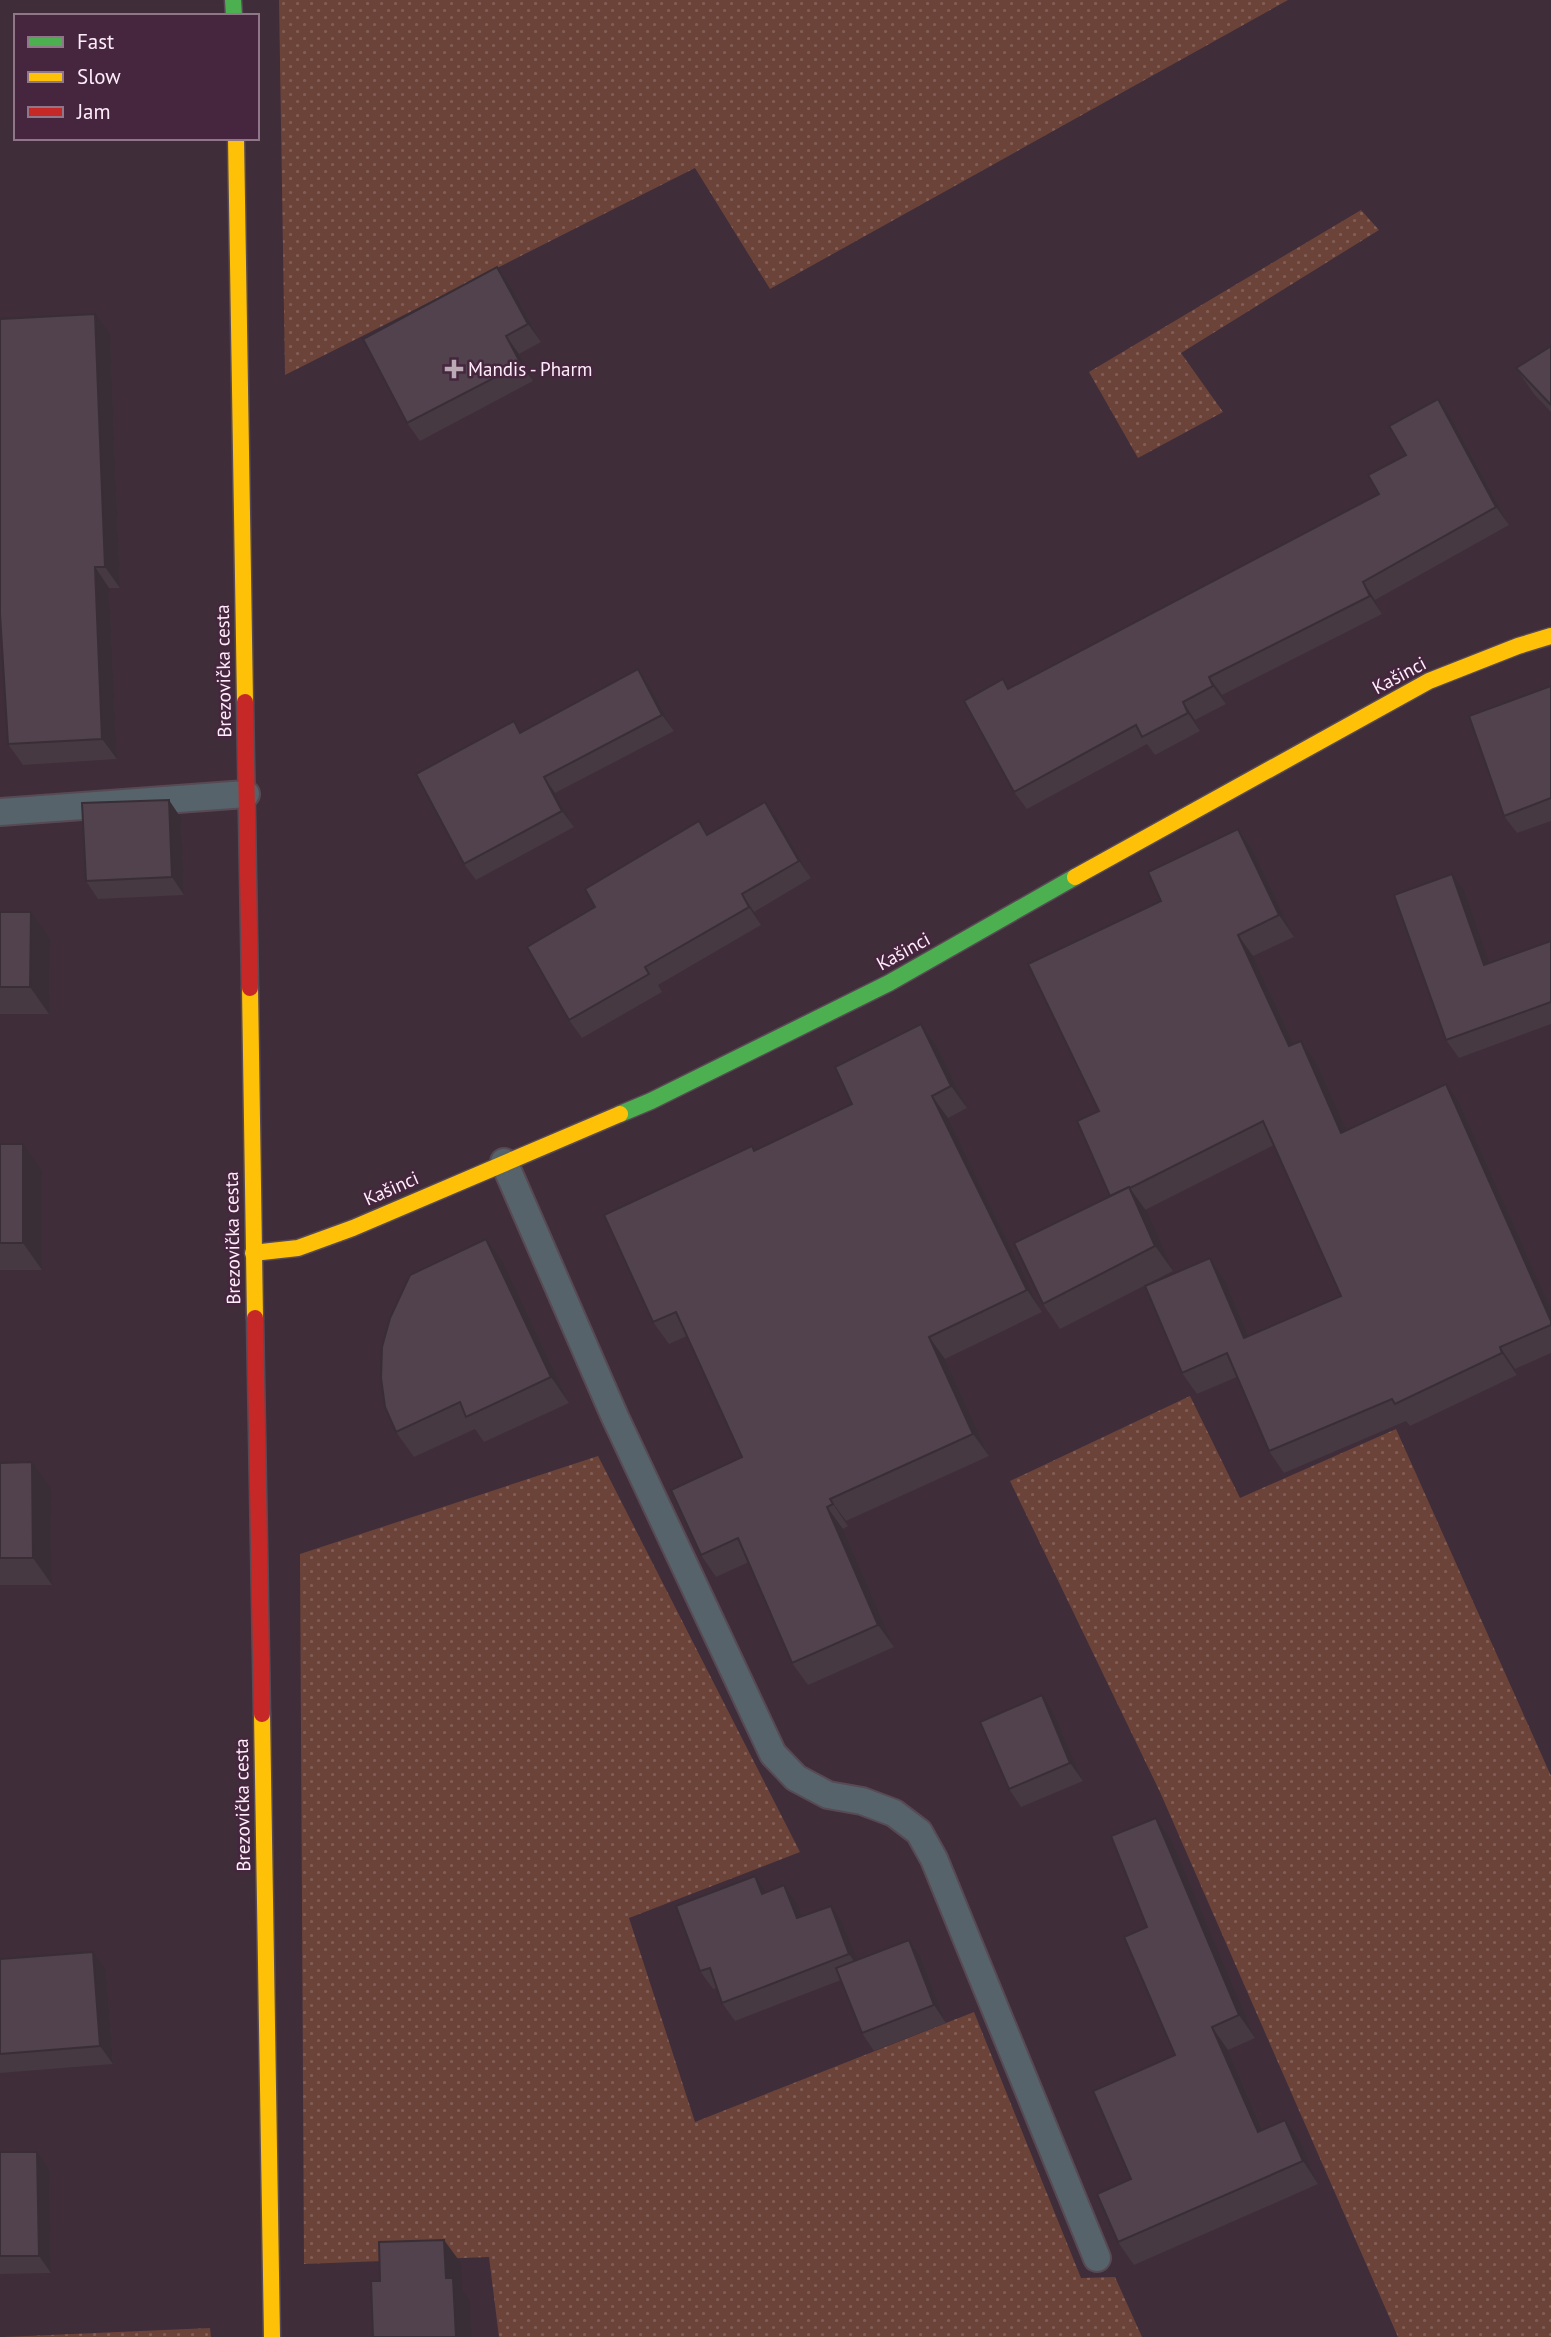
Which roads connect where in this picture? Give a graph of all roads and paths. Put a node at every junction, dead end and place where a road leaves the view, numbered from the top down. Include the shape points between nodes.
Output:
1 (236, 140) edge
2 (1551, 636) edge
3 (246, 793) junction
4 (0, 811) edge
5 (504, 1162) junction
6 (253, 1253) junction
7 (1097, 2258) dead end
8 (272, 2337) edge

1 - 3 main road, Brezovička cesta
2 - 5 main road, Kašinci via 1429,681 889,983 651,1101
3 - 4 lane
3 - 6 main road, Brezovička cesta
5 - 6 main road, Kašinci via 298,1248
5 - 7 lane via 615,1417 773,1754 796,1778 828,1795 894,1813 919,1832 934,1859
6 - 8 main road, Brezovička cesta

